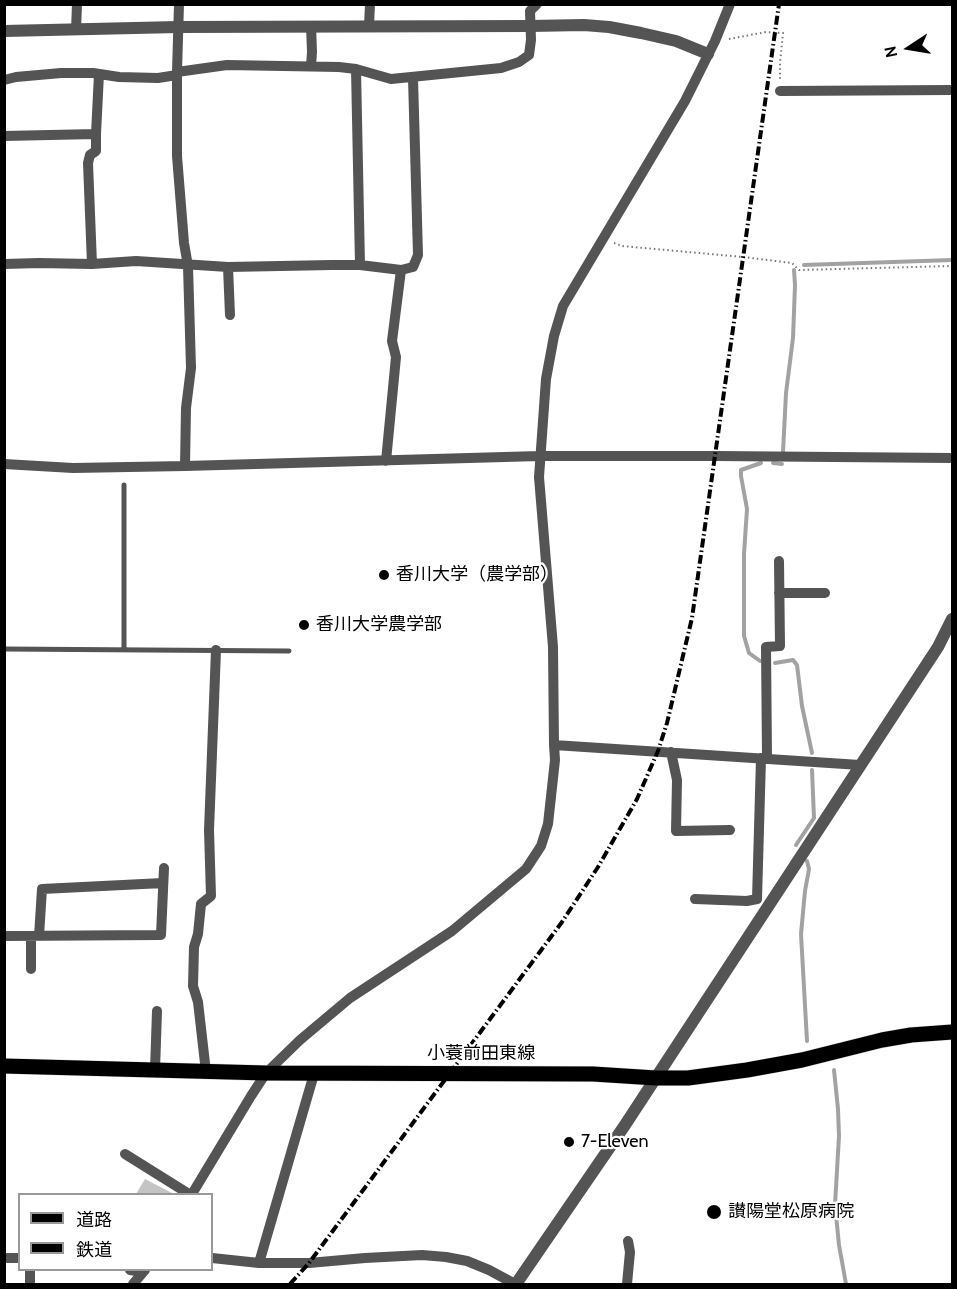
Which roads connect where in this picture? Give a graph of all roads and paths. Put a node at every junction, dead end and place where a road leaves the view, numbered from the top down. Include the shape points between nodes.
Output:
1 (76, 4) edge
2 (180, 4) edge
3 (370, 4) edge
4 (537, 4) edge
5 (730, 4) edge
6 (311, 26) junction
7 (369, 26) junction
8 (530, 26) junction
9 (178, 27) junction
10 (76, 30) junction
11 (4, 31) edge
12 (715, 41) junction
13 (708, 54) junction
14 (311, 66) junction
15 (356, 69) junction
16 (99, 74) junction
17 (177, 74) junction
18 (413, 78) junction
19 (4, 80) edge
20 (952, 90) edge
21 (780, 92) joint
22 (96, 134) junction
23 (4, 136) edge
24 (603, 238) junction
25 (4, 264) edge
26 (92, 264) junction
27 (188, 266) junction
28 (360, 266) junction
29 (952, 266) edge
30 (228, 267) junction
31 (401, 270) junction
32 (230, 315) dead end
33 (540, 456) junction
34 (952, 458) edge
35 (387, 461) junction
36 (4, 464) edge
37 (185, 466) junction
38 (124, 485) dead end
39 (779, 561) dead end
40 (779, 593) junction
41 (825, 593) dead end
42 (952, 619) edge
43 (4, 649) edge
44 (123, 650) junction
45 (216, 650) junction
46 (289, 651) dead end
47 (554, 745) junction
48 (671, 752) junction
49 (764, 758) junction
50 (860, 765) junction
51 (730, 830) dead end
52 (164, 868) dead end
53 (163, 883) junction
54 (695, 899) dead end
55 (763, 902) junction
56 (4, 936) edge
57 (35, 936) junction
58 (31, 969) dead end
59 (156, 1011) dead end
60 (952, 1032) edge
61 (4, 1066) edge
62 (155, 1070) junction
63 (206, 1072) junction
64 (266, 1074) junction
65 (314, 1074) junction
66 (656, 1078) junction
67 (125, 1154) dead end
68 (188, 1193) edge
69 (191, 1193) edge
70 (628, 1241) dead end
71 (213, 1258) edge
72 (259, 1263) junction
73 (144, 1271) edge
74 (133, 1284) edge
75 (516, 1284) edge
76 (627, 1284) edge

1 - 10 street
2 - 9 street
3 - 7 street
4 - 8 street via 530,11
5 - 12 street
6 - 7 street
6 - 9 street
6 - 14 street
7 - 8 street
8 - 13 street via 609,27 676,41
8 - 18 street via 529,56 519,62 501,68
9 - 10 street
9 - 17 street
10 - 11 street
12 - 13 street
12 - 21 path via 783,33
13 - 24 street via 685,101
14 - 15 street
14 - 17 street via 227,65
15 - 18 street via 391,79
15 - 28 street
16 - 17 street via 158,78
16 - 19 street via 61,73
16 - 22 street
17 - 27 street via 177,156
18 - 31 street via 418,255 413,267
20 - 21 street
22 - 23 street
22 - 26 street via 96,151 88,163
24 - 29 path via 622,246 792,263 799,270
24 - 33 street via 563,306 554,336
25 - 26 street
26 - 27 street via 136,261
27 - 30 street
27 - 37 street via 191,368
28 - 30 street
28 - 31 street
30 - 32 street
31 - 35 street via 392,341 396,357
33 - 34 street
33 - 35 street
33 - 47 street via 554,668
35 - 37 street
36 - 37 street via 73,468
38 - 44 lane
39 - 40 street
40 - 41 street
40 - 49 street via 780,646 766,647
42 - 50 street via 938,647
43 - 44 lane
44 - 45 lane
45 - 46 lane
45 - 63 street via 209,830 211,896 201,904 193,986
47 - 48 street
47 - 64 street via 548,824 541,846 526,869 452,931 350,998
48 - 49 street
48 - 51 street via 677,780 676,831
49 - 50 street
49 - 55 street
50 - 55 street
52 - 53 street
53 - 57 street via 42,889
53 - 57 street via 161,935
54 - 55 street
55 - 66 street
56 - 57 street
57 - 58 street
59 - 62 street
60 - 66 main road, 小蓑前田東線 via 882,1040 747,1070
61 - 62 main road, 小蓑前田東線
62 - 63 main road, 小蓑前田東線
63 - 64 main road, 小蓑前田東線
64 - 65 main road, 小蓑前田東線
64 - 69 street
65 - 66 main road, 小蓑前田東線 via 593,1074
65 - 72 street
66 - 75 street
67 - 68 street
70 - 76 street
71 - 72 street
72 - 75 street via 422,1255 467,1261
73 - 74 street

